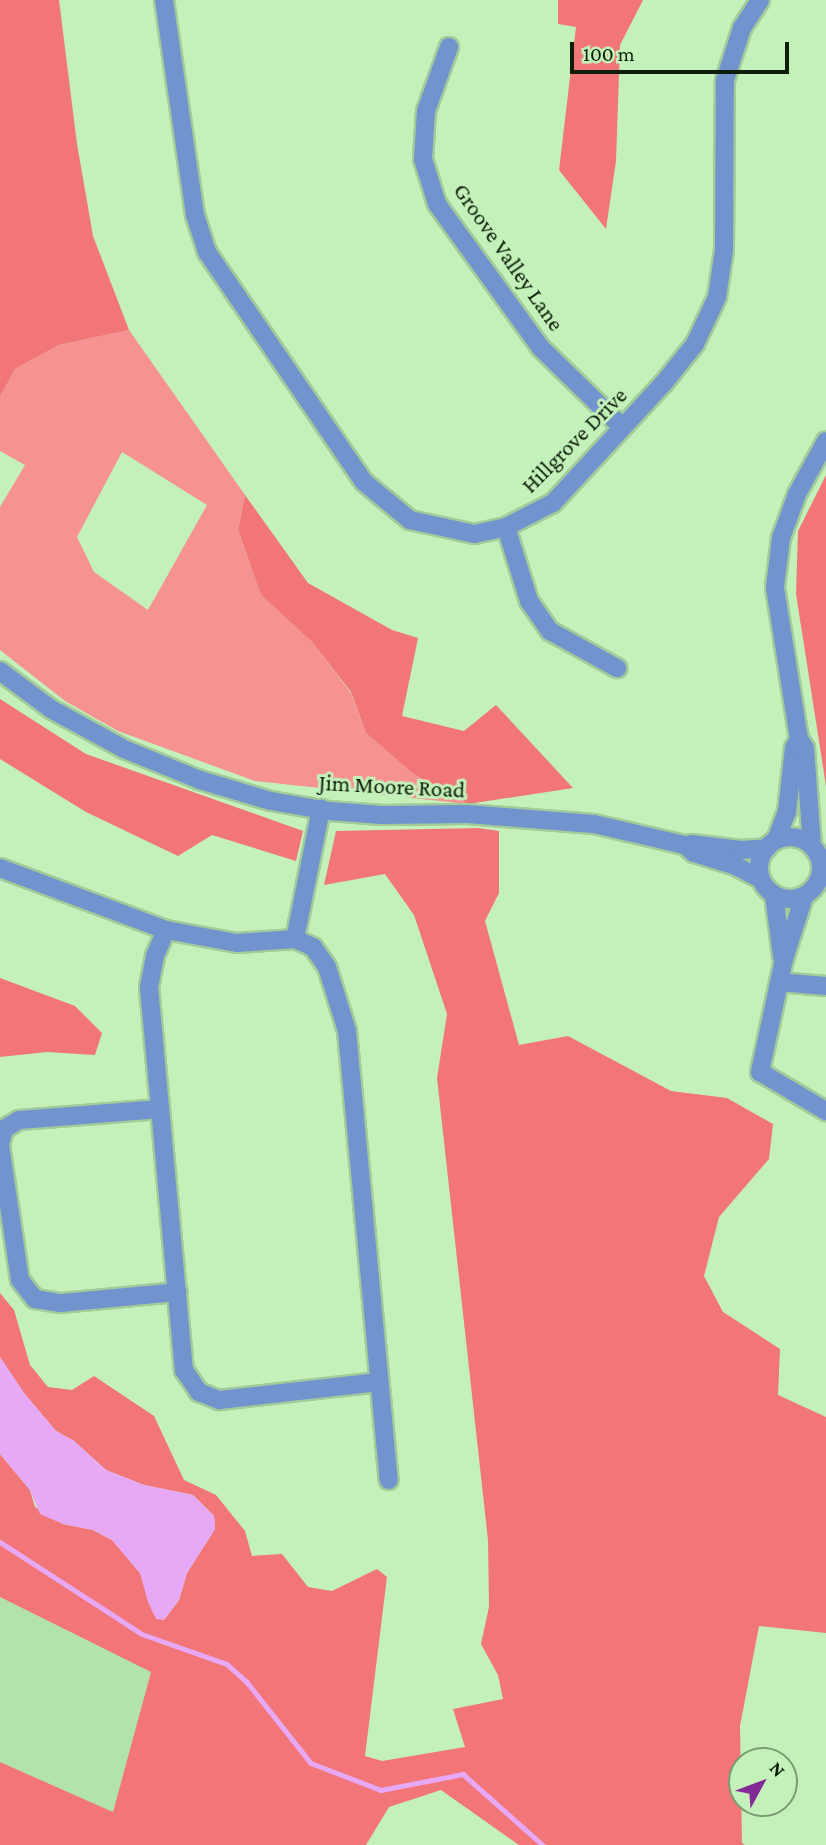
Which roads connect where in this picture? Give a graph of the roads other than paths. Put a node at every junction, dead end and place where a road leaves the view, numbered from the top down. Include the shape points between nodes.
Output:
1 (164, 0) edge
2 (760, 0) edge
3 (449, 47) dead end
4 (621, 426) junction
5 (826, 441) edge
6 (506, 527) junction
7 (617, 668) dead end
8 (0, 671) edge
9 (799, 739) junction
10 (321, 809) junction
11 (771, 844) junction
12 (685, 845) junction
13 (819, 854) edge
14 (0, 868) edge
15 (760, 879) junction
16 (816, 889) edge
17 (774, 895) junction
18 (166, 930) junction
19 (295, 939) junction
20 (783, 959) junction
21 (779, 982) junction
22 (826, 986) edge
23 (160, 1109) junction
24 (826, 1111) edge
25 (177, 1292) junction
26 (379, 1382) junction
27 (389, 1480) dead end

1 - 6 street, Hillgrove Drive via 195,215 207,252 364,482 410,520 474,534
2 - 4 street, Hillgrove Drive via 742,28 725,80 724,250 717,298 695,344
3 - 4 street, Groove Valley Lane via 426,111 424,159 437,205 540,347
4 - 6 street, Hillgrove Drive via 553,503
5 - 9 street via 780,538 775,587
6 - 7 street via 529,601 550,631
8 - 10 street, Jim Moore Road via 51,709 144,758 271,801
9 - 11 street via 784,827
9 - 13 street via 805,748
10 - 12 street, Jim Moore Road via 551,819 606,826
10 - 19 street
11 - 12 street, Jim Moore Road via 741,850
11 - 13 street via 795,838
11 - 15 street via 759,863
12 - 15 street, Jim Moore Road via 694,853
13 - 16 street
14 - 18 street
15 - 17 street
16 - 17 street via 785,899
16 - 20 street
17 - 20 street
18 - 19 street via 237,943
18 - 23 street via 149,987
19 - 26 street via 313,947 327,967 347,1031
20 - 21 street
21 - 22 street
21 - 24 street via 760,1072
23 - 25 street
23 - 25 street via 19,1120 4,1129 0,1145 20,1280 35,1299 61,1303
25 - 26 street via 184,1370 199,1392 219,1399
26 - 27 street

